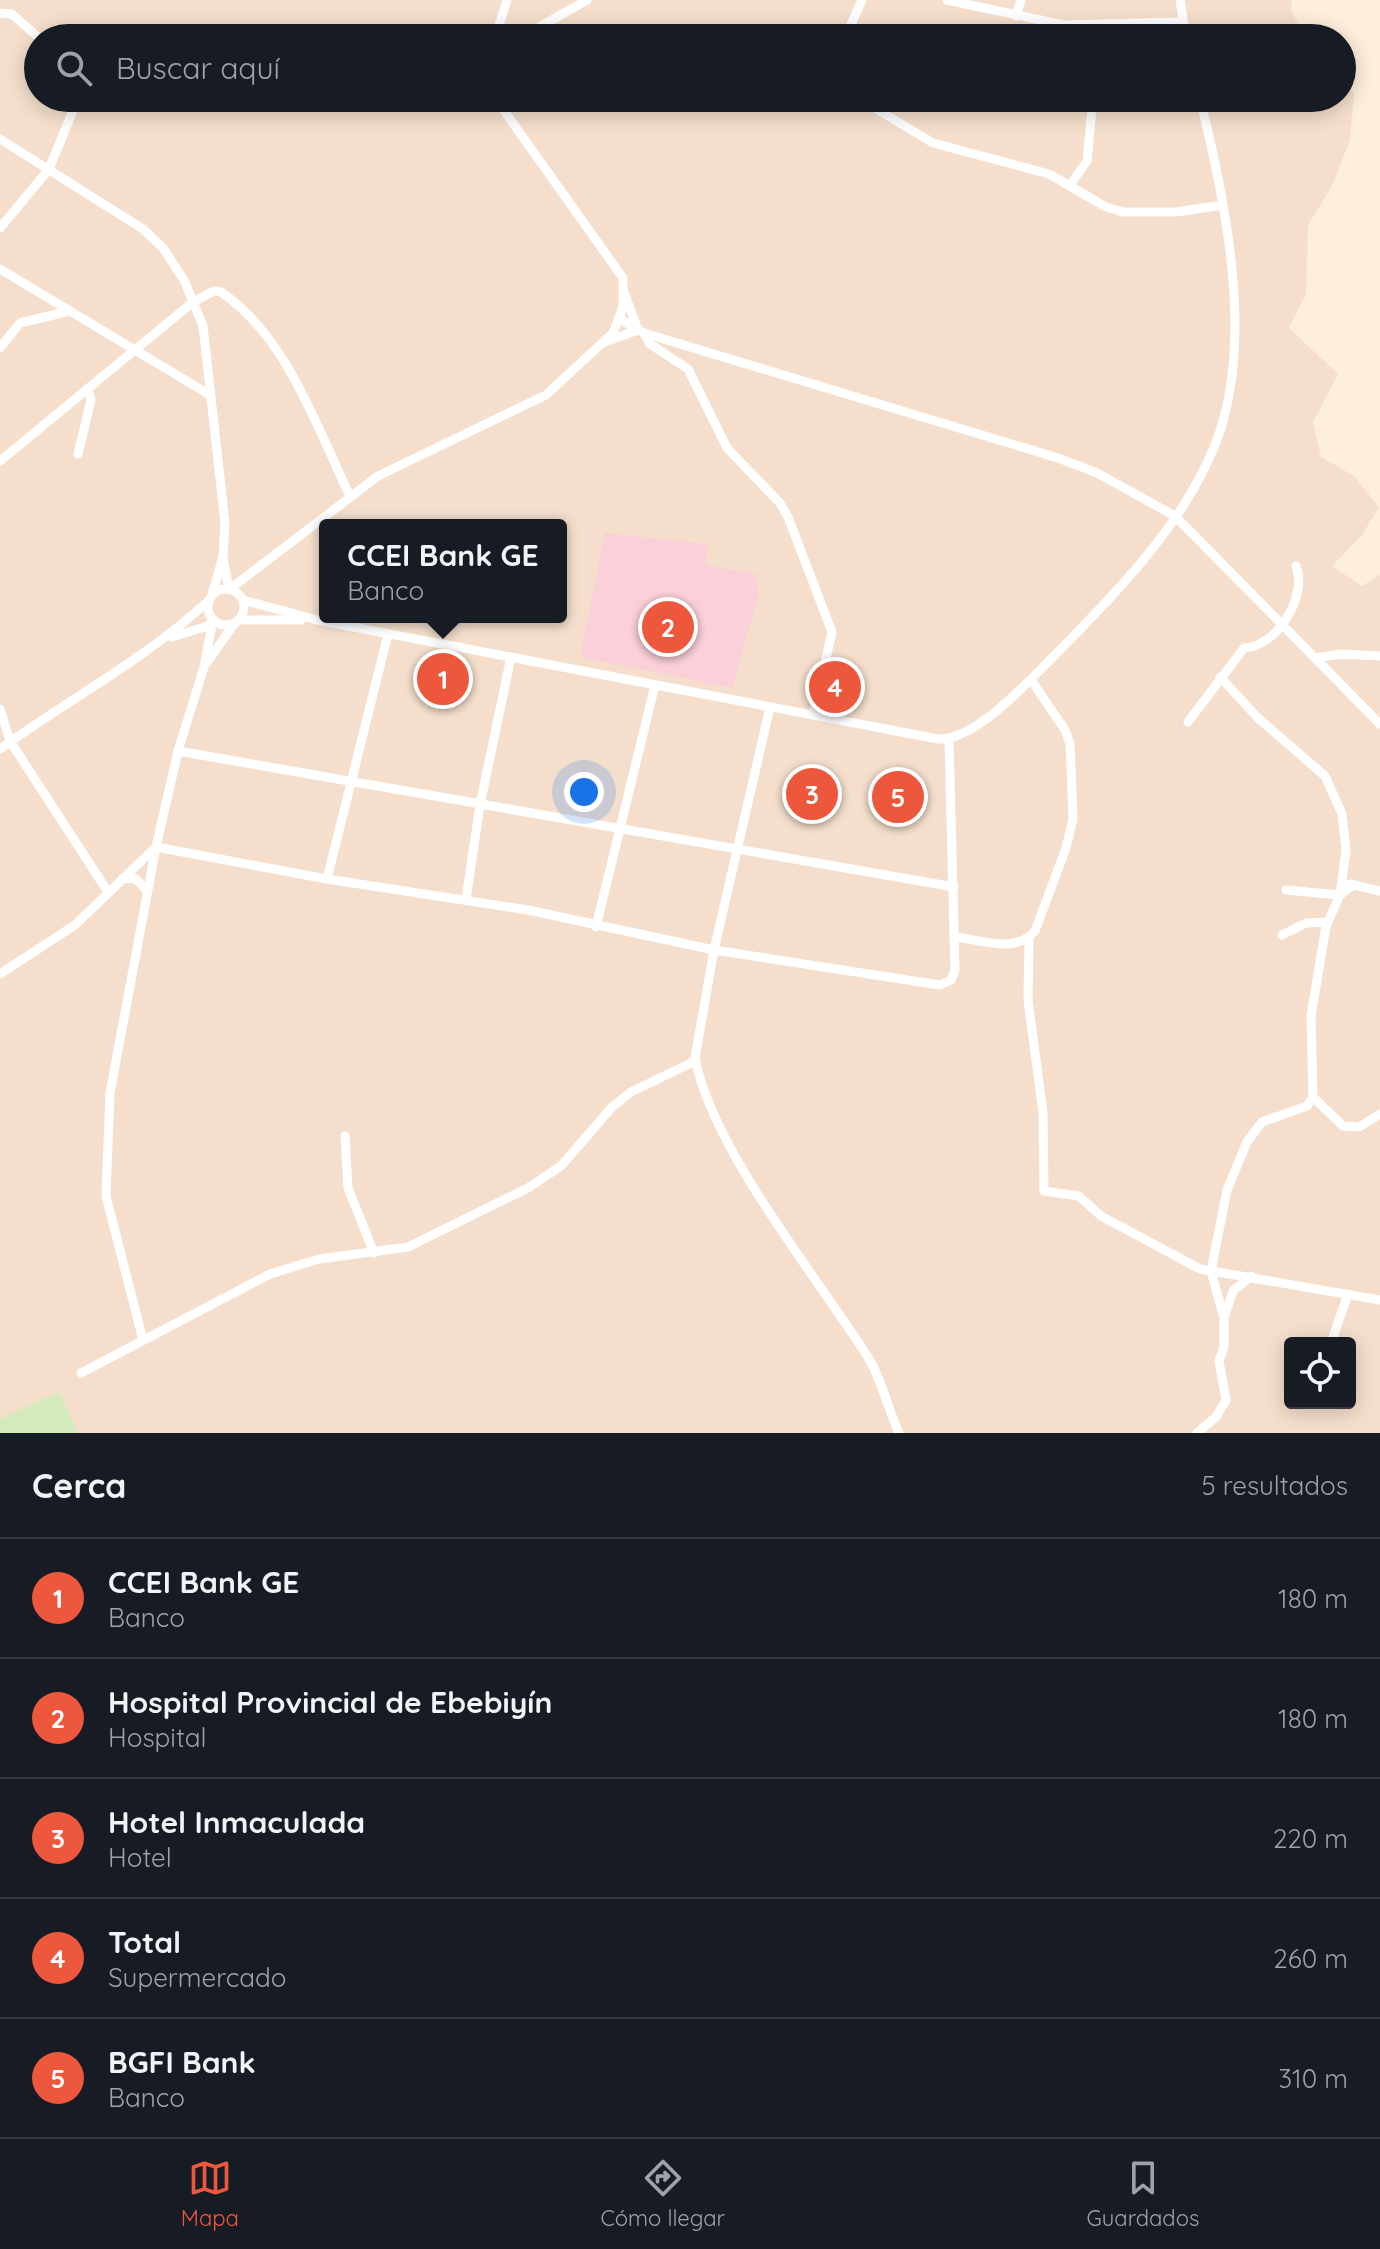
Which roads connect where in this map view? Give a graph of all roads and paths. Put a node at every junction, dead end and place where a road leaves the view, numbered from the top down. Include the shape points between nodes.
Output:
1 (507, 0) edge
2 (587, 0) edge
3 (862, 0) edge
4 (947, 0) edge
5 (1021, 0) edge
6 (1180, 0) edge
7 (0, 13) edge
8 (1016, 16) junction
9 (1182, 22) joint
10 (499, 24) edge
11 (545, 24) edge
12 (851, 24) edge
13 (1059, 24) edge
14 (1138, 24) edge
15 (24, 25) edge
16 (72, 112) edge
17 (505, 112) edge
18 (881, 112) edge
19 (1092, 112) edge
20 (1203, 112) edge
21 (0, 139) edge
22 (49, 169) junction
23 (1070, 185) junction
24 (1223, 205) junction
25 (0, 228) edge
26 (0, 269) edge
27 (624, 292) junction
28 (193, 302) junction
29 (70, 311) junction
30 (620, 319) junction
31 (641, 332) junction
32 (601, 343) junction
33 (0, 348) edge
34 (134, 350) junction
35 (88, 388) junction
36 (210, 395) junction
37 (78, 454) dead end
38 (0, 461) edge
39 (350, 496) junction
40 (1175, 516) junction
41 (321, 519) edge
42 (319, 521) edge
43 (223, 556) junction
44 (1296, 566) dead end
45 (235, 593) junction
46 (210, 598) junction
47 (213, 620) junction
48 (317, 620) joint
49 (236, 622) junction
50 (332, 623) edge
51 (1281, 624) junction
52 (184, 634) junction
53 (388, 634) junction
54 (169, 638) junction
55 (207, 647) junction
56 (1380, 656) edge
57 (511, 657) junction
58 (1315, 658) junction
59 (204, 667) junction
60 (1220, 677) junction
61 (1031, 680) junction
62 (655, 685) junction
63 (770, 707) junction
64 (0, 709) edge
65 (813, 715) junction
66 (1188, 722) dead end
67 (1380, 724) edge
68 (949, 740) junction
69 (10, 741) junction
70 (0, 749) edge
71 (178, 751) junction
72 (351, 781) junction
73 (480, 805) junction
74 (619, 829) junction
75 (156, 847) junction
76 (736, 850) junction
77 (1342, 875) junction
78 (123, 878) junction
79 (327, 879) junction
80 (1352, 886) junction
81 (954, 887) junction
82 (1286, 890) dead end
83 (147, 891) junction
84 (1380, 891) edge
85 (108, 892) junction
86 (1340, 895) junction
87 (466, 899) junction
88 (1328, 922) junction
89 (596, 927) junction
90 (1282, 935) dead end
91 (956, 937) junction
92 (1029, 938) junction
93 (714, 950) junction
94 (0, 974) edge
95 (695, 1058) junction
96 (1313, 1097) junction
97 (1380, 1114) edge
98 (345, 1136) dead end
99 (374, 1253) junction
100 (1211, 1271) junction
101 (1251, 1276) junction
102 (1348, 1294) junction
103 (1380, 1300) edge
104 (1224, 1318) junction
105 (1333, 1337) edge
106 (143, 1340) junction
107 (81, 1373) dead end
108 (899, 1433) edge
109 (1197, 1433) edge

1 - 10 street
2 - 11 street
3 - 12 street
4 - 8 street
5 - 8 street
6 - 9 street
7 - 15 street via 12,14
8 - 13 street
9 - 14 street
16 - 22 street
17 - 27 street via 592,230 623,278
18 - 23 street via 933,143 1027,167
19 - 23 street via 1087,161
20 - 24 street
21 - 22 street
22 - 25 street
22 - 28 street via 143,229 163,248
23 - 24 street via 1123,212
24 - 40 street via 1233,315 1227,400 1215,445
26 - 29 street
27 - 30 street
27 - 31 street
28 - 34 street
28 - 36 street via 206,342
28 - 39 street via 221,292 258,327 297,383
29 - 33 street via 20,323
29 - 34 street
30 - 31 street
30 - 32 street
31 - 32 street
31 - 40 street via 1058,458
31 - 65 street via 688,369 727,448 788,517 832,632
32 - 39 street via 535,402 378,476
34 - 35 street
34 - 36 street
35 - 37 street via 91,400
35 - 38 street
36 - 43 street via 225,523
39 - 41 street
40 - 51 street
40 - 61 street via 1128,578
42 - 45 street
43 - 45 street
43 - 46 street
44 - 51 street via 1300,588
45 - 46 street
45 - 48 street
45 - 49 street via 244,610
46 - 47 street
46 - 54 street
47 - 49 street via 223,625
47 - 52 street
47 - 55 street
48 - 49 street
49 - 59 street
50 - 53 street
51 - 58 street
51 - 60 street via 1259,645 1244,648
52 - 54 street
52 - 55 street via 197,635
53 - 57 street
53 - 72 street
54 - 69 street
55 - 59 street
56 - 58 street
57 - 62 street
57 - 73 street
58 - 67 street
59 - 71 street
60 - 66 street
60 - 77 street via 1330,782 1345,836
61 - 68 street via 974,728
61 - 92 street via 1070,744 1073,819
62 - 63 street
62 - 74 street
63 - 65 street
63 - 76 street
64 - 69 street
65 - 68 street
68 - 81 street
69 - 70 street
69 - 85 street
71 - 72 street
71 - 75 street
72 - 73 street
72 - 79 street
73 - 74 street
73 - 87 street
74 - 76 street
74 - 89 street
75 - 78 street
75 - 79 street
75 - 83 street
76 - 81 street
76 - 93 street
77 - 80 street
77 - 86 street
78 - 83 street via 136,879
78 - 85 street
79 - 87 street
80 - 84 street
80 - 86 street
81 - 91 street
82 - 86 street
83 - 106 street via 112,1079 105,1151 106,1196
85 - 94 street via 75,925
86 - 88 street
87 - 89 street
88 - 90 street via 1306,923
88 - 96 street via 1311,1016
89 - 93 street
91 - 92 street via 1007,944
91 - 93 street via 955,970 951,980 940,985
92 - 100 street via 1028,1000 1043,1113 1044,1191 1079,1196 1101,1216
93 - 95 street
95 - 99 street via 612,1107 561,1166 537,1183 408,1247
95 - 108 street via 703,1091 743,1166 868,1357
96 - 97 street via 1343,1126 1359,1127
96 - 100 street via 1307,1106 1262,1122 1247,1142 1227,1190
98 - 99 street via 351,1199
99 - 106 street via 319,1259 270,1274
100 - 101 street
100 - 104 street
101 - 102 street
101 - 104 street via 1233,1291
102 - 103 street
102 - 105 street
104 - 109 street via 1219,1361 1226,1400
106 - 107 street

